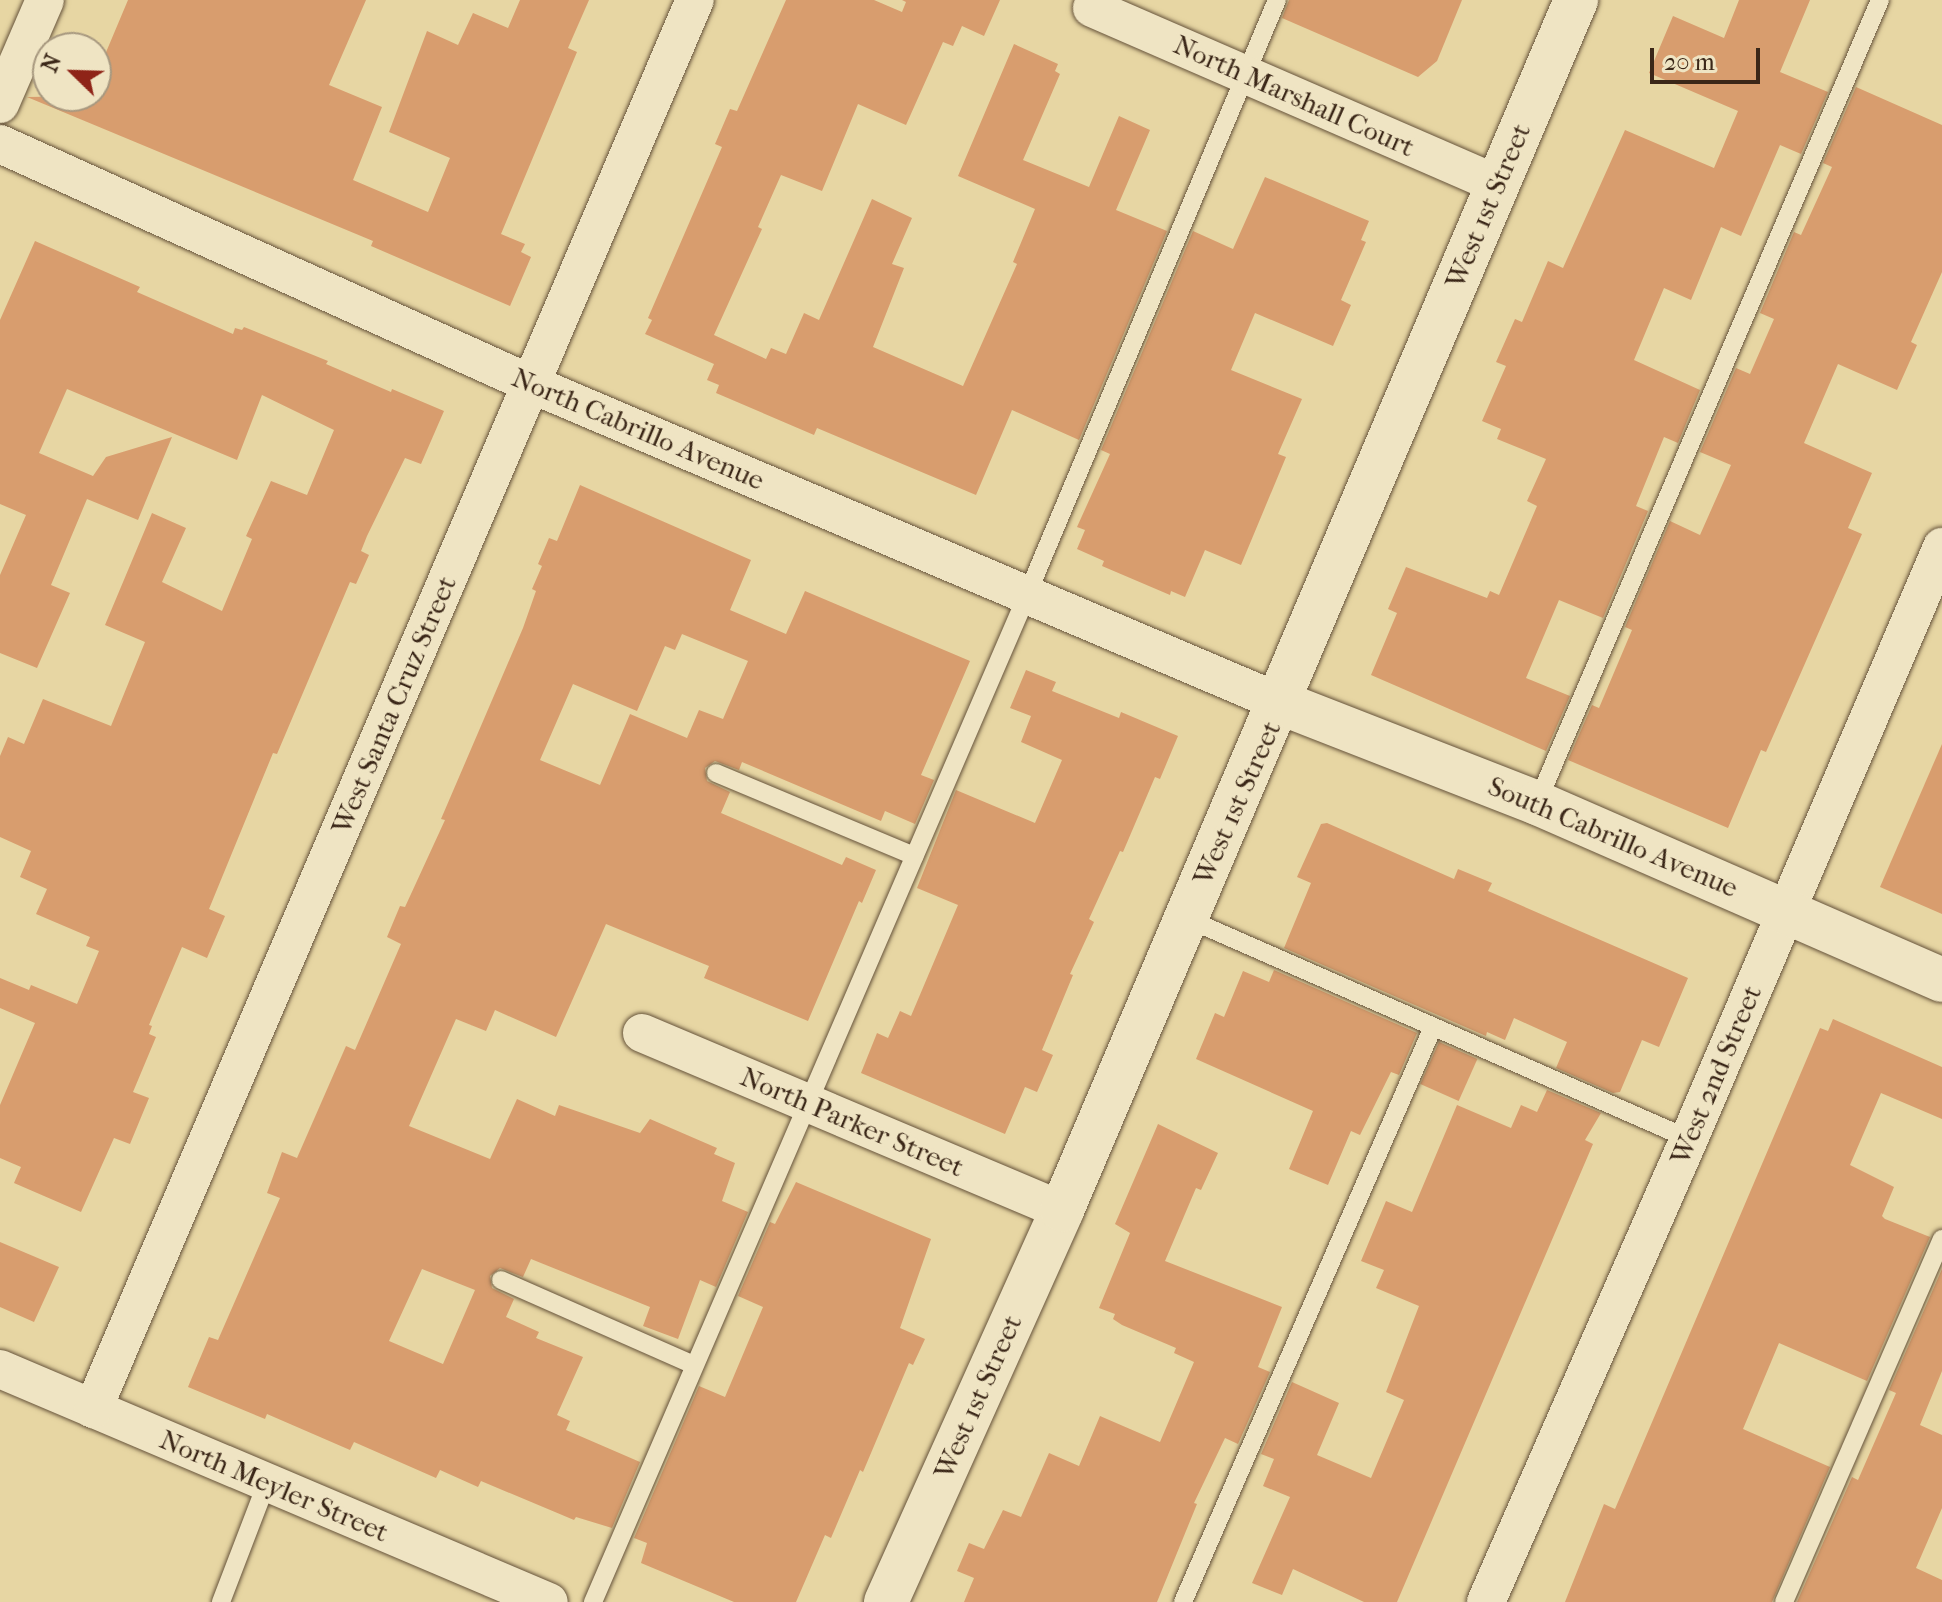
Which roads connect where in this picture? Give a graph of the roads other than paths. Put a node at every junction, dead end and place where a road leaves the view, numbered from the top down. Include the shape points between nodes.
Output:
1 (45, 0) edge
2 (695, 0) edge
3 (1277, 0) edge
4 (1576, 0) edge
5 (1880, 0) edge
6 (1092, 8) dead end
7 (1247, 73) junction
8 (0, 104) edge
9 (0, 144) edge
10 (1496, 184) junction
11 (531, 384) junction
12 (1942, 547) edge
13 (1027, 595) junction
14 (1281, 703) junction
15 (716, 773) dead end
16 (1537, 803) junction
17 (914, 856) junction
18 (1786, 912) junction
19 (1186, 918) junction
20 (1942, 980) edge
21 (1433, 1027) junction
22 (642, 1033) dead end
23 (807, 1103) junction
24 (1689, 1139) junction
25 (1062, 1210) junction
26 (1942, 1239) edge
27 (501, 1280) dead end
28 (694, 1365) junction
29 (0, 1369) edge
30 (93, 1409) junction
31 (267, 1482) junction
32 (221, 1602) edge
33 (549, 1602) edge
34 (593, 1602) edge
35 (886, 1602) edge
36 (1183, 1602) edge
37 (1486, 1602) edge
38 (1784, 1602) edge

1 - 8 street
2 - 11 street, West Santa Cruz Street
3 - 7 lane
4 - 10 street, West 1st Street
5 - 16 lane
6 - 7 street, North Marshall Court
7 - 10 street, North Marshall Court
7 - 13 lane
9 - 11 street, North Cabrillo Avenue
10 - 14 street, West 1st Street
11 - 13 street, North Cabrillo Avenue
11 - 30 street, West Santa Cruz Street
12 - 18 street, West 2nd Street
13 - 14 street, North Cabrillo Avenue
13 - 17 lane
14 - 16 street, South Cabrillo Avenue
14 - 19 street, West 1st Street
15 - 17 lane
16 - 18 street, South Cabrillo Avenue
17 - 23 lane
18 - 20 street, South Cabrillo Avenue
18 - 24 street, West 2nd Street
19 - 21 lane
19 - 25 street, West 1st Street
21 - 24 lane
21 - 36 lane
22 - 23 street, North Parker Street
23 - 25 street, North Parker Street
23 - 28 lane
24 - 37 street, West 2nd Street
25 - 35 street, West 1st Street
26 - 38 lane
27 - 28 lane
28 - 34 lane
29 - 30 street, North Meyler Street
30 - 31 street, North Meyler Street
31 - 32 lane
31 - 33 street, North Meyler Street

